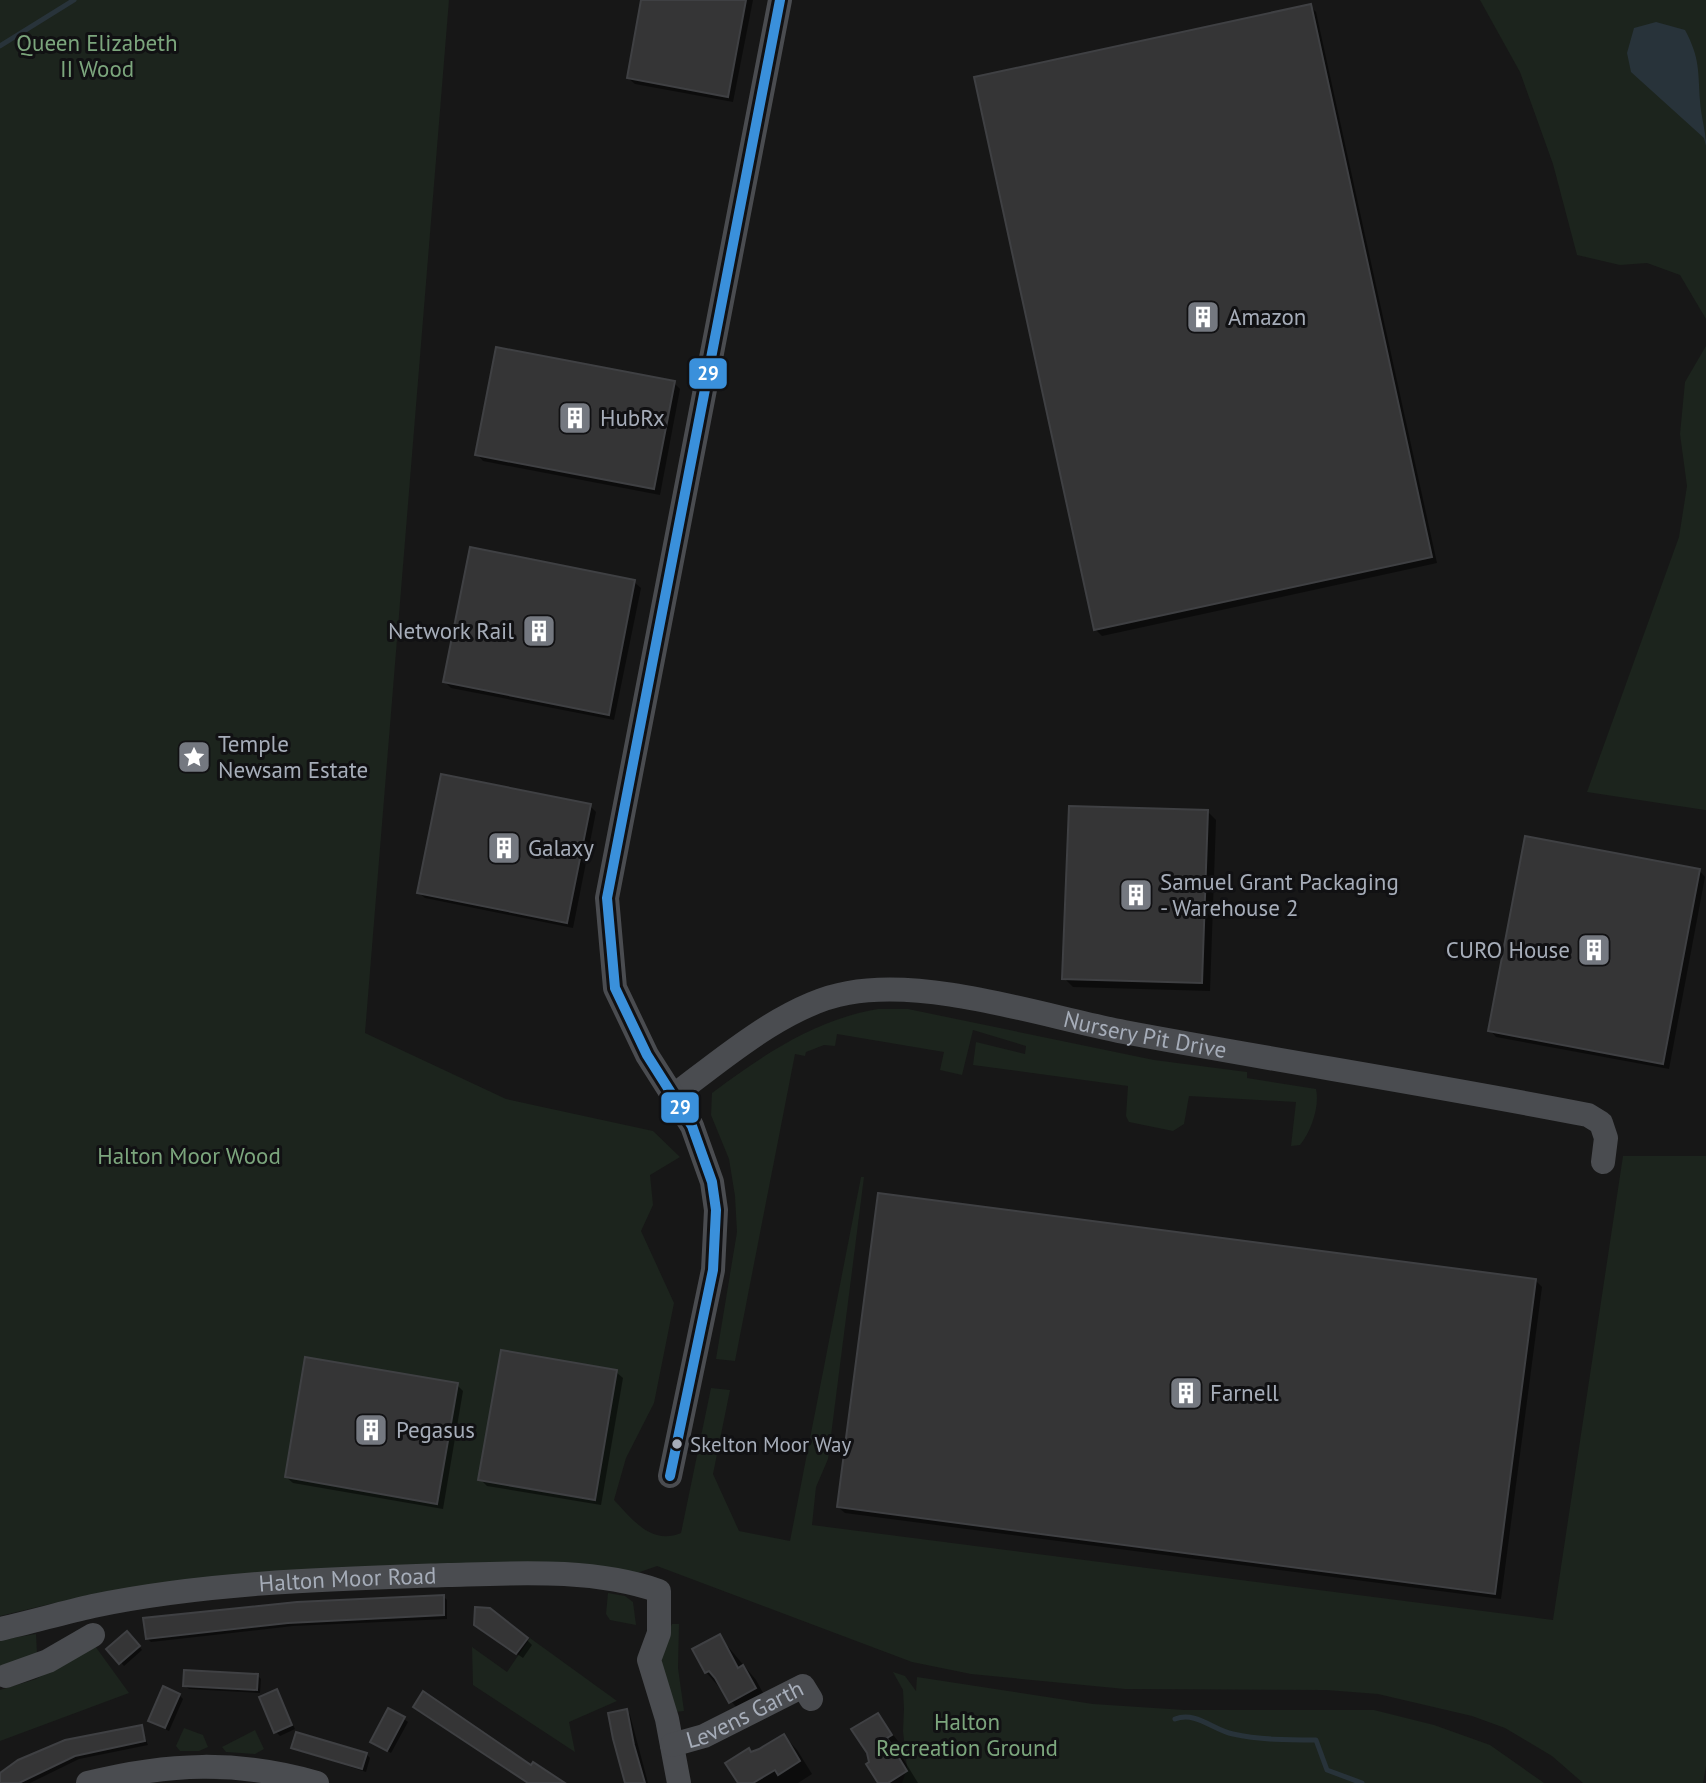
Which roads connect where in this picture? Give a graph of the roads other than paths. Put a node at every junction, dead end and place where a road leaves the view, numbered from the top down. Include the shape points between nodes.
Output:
1 (780, 0) edge
2 (673, 1097) junction
3 (1603, 1162) dead end
4 (670, 1476) dead end
5 (38, 1620) junction
6 (0, 1629) edge
7 (93, 1635) dead end
8 (48, 1661) junction
9 (6, 1676) dead end
10 (811, 1699) dead end
11 (672, 1745) junction
12 (88, 1783) edge
13 (317, 1783) edge
14 (679, 1783) edge

1 - 2 street via 607,898 615,988 646,1055
2 - 3 street, Nursery Pit Drive via 762,1032 818,1001 887,989 962,998 1203,1047 1588,1115 1601,1123 1606,1138
2 - 4 street via 703,1153 718,1226
5 - 6 street, Halton Moor Road
5 - 8 street
5 - 11 street, Halton Moor Road via 132,1600 351,1578 486,1574 617,1578 659,1591 659,1633 649,1660
7 - 8 street
8 - 9 street
10 - 11 street, Levens Garth via 803,1686 704,1736
11 - 14 street
12 - 13 street via 142,1770 213,1766 276,1771

